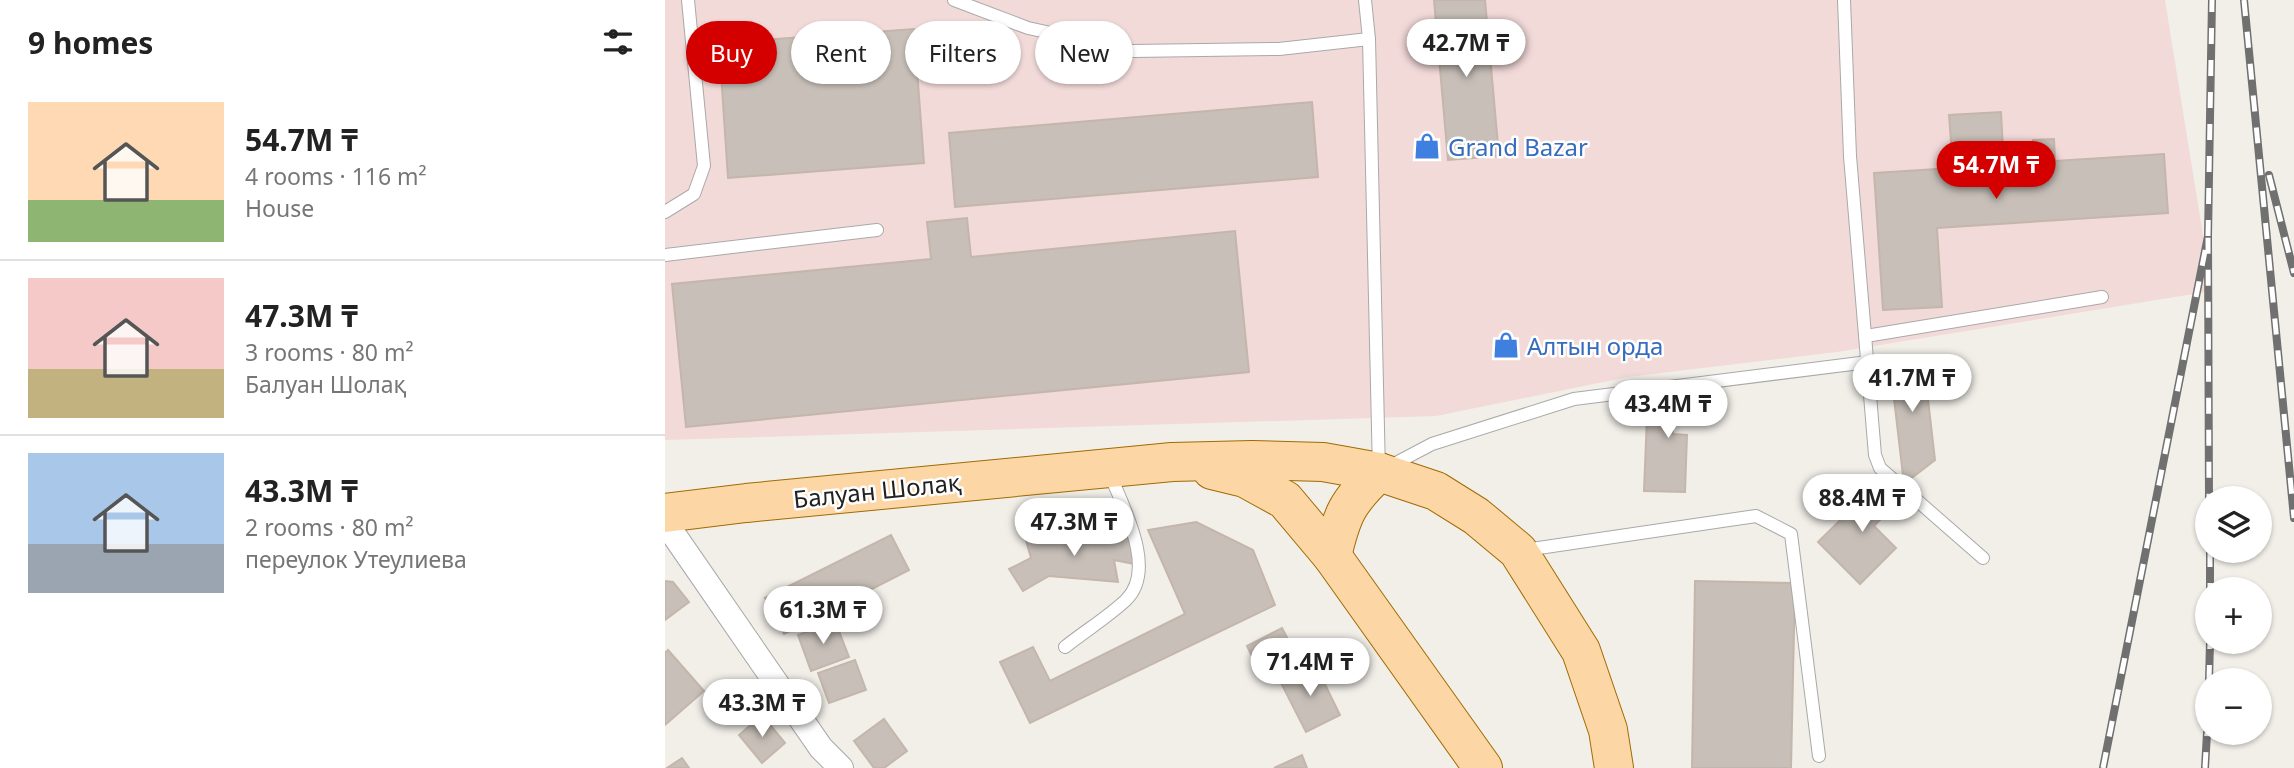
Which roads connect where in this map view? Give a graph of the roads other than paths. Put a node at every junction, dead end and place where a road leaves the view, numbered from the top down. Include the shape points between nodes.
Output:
1 (688, 0) edge
2 (954, 0) edge
3 (1365, 0) edge
4 (1844, 0) edge
5 (1369, 39) junction
6 (665, 212) edge
7 (877, 230) dead end
8 (665, 255) edge
9 (2102, 297) dead end
10 (1866, 336) junction
11 (1868, 362) junction
12 (1173, 461) junction
13 (1107, 468) junction
14 (1379, 472) junction
15 (665, 513) edge
16 (665, 522) edge
17 (1518, 551) junction
18 (1332, 556) junction
19 (1983, 558) dead end
20 (1065, 647) dead end
21 (1608, 730) junction
22 (1819, 756) dead end
23 (841, 768) edge
24 (1483, 768) edge
25 (1585, 768) edge
26 (1613, 768) edge

1 - 6 lane via 704,166 694,194
2 - 5 lane via 1028,28 1133,51 1279,49
3 - 5 lane
4 - 10 lane via 1850,156
5 - 14 lane
7 - 8 lane
9 - 10 lane
10 - 11 lane
11 - 14 lane via 1574,399 1432,444
11 - 19 lane via 1875,455 1880,468
12 - 13 main road, Балуан Шолақ
12 - 14 main road via 1323,461
12 - 18 main road via 1245,478 1285,500
13 - 15 main road, Балуан Шолақ
13 - 20 lane via 1133,532 1140,560 1137,582 1128,598
14 - 17 main road via 1436,491
14 - 18 main road via 1355,495 1341,519
16 - 23 street via 821,748
17 - 21 main road via 1581,651
17 - 22 lane via 1756,516 1791,534
18 - 24 main road
21 - 25 main road
21 - 26 main road

